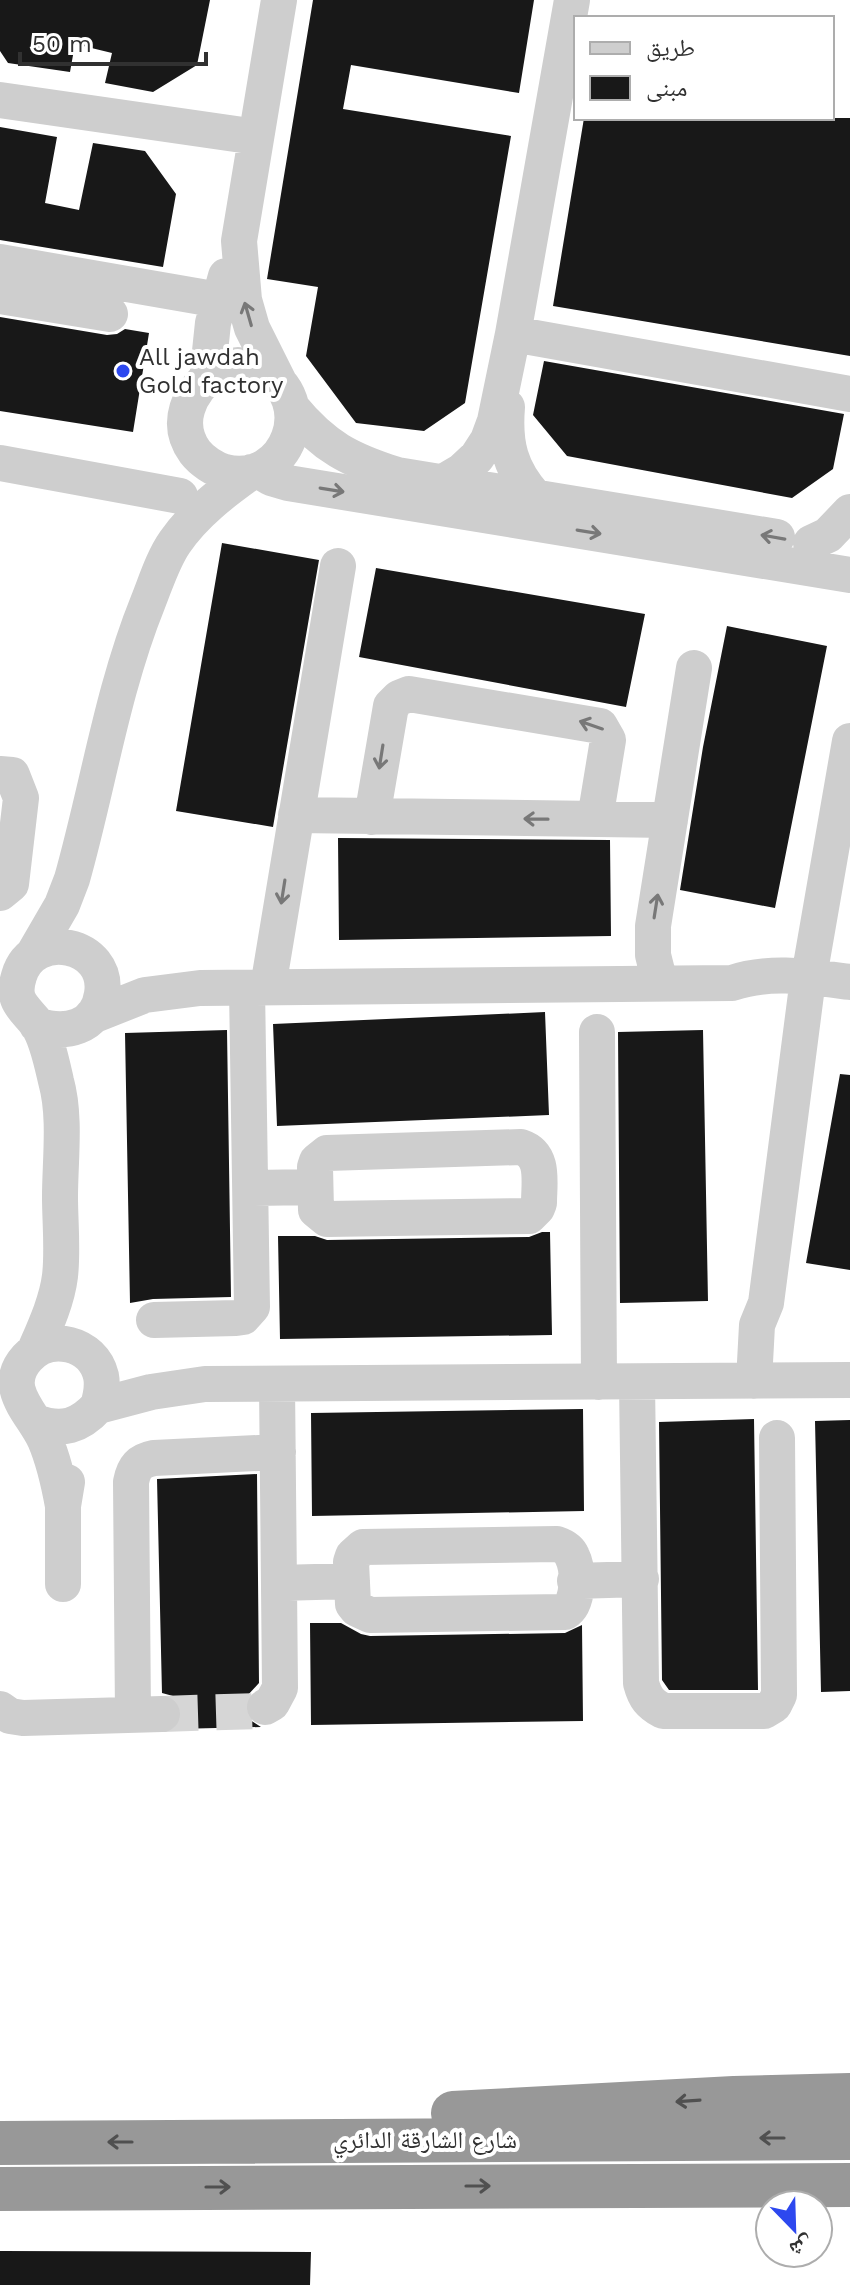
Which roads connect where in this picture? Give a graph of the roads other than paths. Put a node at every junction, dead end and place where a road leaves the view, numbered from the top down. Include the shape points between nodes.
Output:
1 (279, 0) edge
2 (572, 0) edge
3 (0, 100) edge
4 (256, 137) junction
5 (239, 241) junction
6 (0, 262) edge
7 (0, 296) edge
8 (219, 300) junction
9 (110, 314) dead end
10 (513, 334) junction
11 (207, 380) junction
12 (850, 394) edge
13 (285, 395) junction
14 (188, 440) junction
15 (0, 463) edge
16 (254, 471) junction
17 (445, 481) junction
18 (180, 496) junction
19 (535, 497) junction
20 (850, 512) edge
21 (174, 544) junction
22 (338, 566) dead end
23 (838, 567) edge
24 (694, 668) dead end
25 (850, 741) edge
26 (0, 774) edge
27 (296, 815) junction
28 (372, 817) junction
29 (595, 819) junction
30 (670, 820) junction
31 (8, 835) edge
32 (80, 851) junction
33 (0, 893) edge
34 (94, 962) junction
35 (20, 963) edge
36 (850, 982) edge
37 (660, 983) junction
38 (808, 986) junction
39 (200, 988) junction
40 (258, 988) junction
41 (21, 1015) edge
42 (89, 1020) junction
43 (597, 1032) dead end
44 (60, 1095) junction
45 (598, 1182) junction
46 (539, 1183) junction
47 (314, 1187) junction
48 (251, 1188) junction
49 (60, 1274) junction
50 (154, 1320) dead end
51 (92, 1359) junction
52 (20, 1360) edge
53 (850, 1380) edge
54 (763, 1381) junction
55 (599, 1382) junction
56 (637, 1382) junction
57 (205, 1384) junction
58 (277, 1384) junction
59 (94, 1411) junction
60 (21, 1412) edge
61 (777, 1438) dead end
62 (278, 1452) junction
63 (63, 1506) junction
64 (641, 1579) junction
65 (352, 1581) junction
66 (575, 1581) junction
67 (279, 1583) junction
68 (63, 1584) dead end
69 (265, 1707) dead end
70 (0, 1709) edge
71 (850, 2095) edge
72 (850, 2138) edge
73 (177, 2142) junction
74 (0, 2143) edge
75 (850, 2185) edge
76 (0, 2189) edge

1 - 4 street
2 - 10 street
3 - 4 street
4 - 5 street
5 - 8 street
13 -> 5 street via 252,328
6 - 8 street
7 - 9 street
8 - 11 street
10 - 12 street
10 - 17 street via 488,440 477,457
10 - 19 street via 506,443 511,464
11 - 13 street via 216,370 238,365 260,369
11 - 14 street via 188,401
13 - 16 street via 293,423 290,438 271,463
13 - 17 street via 310,430 357,463
14 - 16 street via 221,471
14 - 18 street
15 - 18 street
16 - 21 street via 208,504
16 -> 23 street via 288,483
17 - 19 street
18 - 21 street
23 -> 19 street
20 - 23 street via 828,535
21 - 32 street via 128,657
22 - 27 street
24 - 30 street
25 - 38 street
26 - 31 street via 12,775 21,798
27 - 28 street
27 -> 40 street
29 -> 28 street
29 -> 28 street via 608,740 600,726 409,694 391,706
29 - 30 street
37 -> 30 street via 653,926
31 - 33 street via 11,884
32 - 34 street via 80,905
32 - 35 street via 62,905
34 - 35 street via 78,949 63,946 47,947
34 - 39 street
34 - 42 street via 103,991
35 - 41 street
36 - 38 street
37 - 38 street via 732,983 755,976
37 - 40 street
38 - 54 street via 766,1303 772,1327
39 - 40 street
39 - 42 street via 145,995
40 - 48 street
41 - 42 street via 53,1030 70,1030
41 - 44 street
42 - 44 street via 70,1058
43 - 45 street
44 - 49 street
45 - 46 street
45 - 55 street
46 - 47 street via 534,1213 492,1217 327,1219 316,1210
46 - 47 street via 537,1160 521,1147 327,1153 317,1161
47 - 48 street
48 - 50 street via 254,1300 248,1313 236,1318
49 - 51 street
49 - 52 street via 50,1313
51 - 52 street via 62,1343 48,1344
51 - 57 street
51 - 59 street via 102,1378
52 - 60 street
53 - 54 street
54 - 56 street
55 - 56 street
55 - 58 street
56 - 64 street
57 - 58 street
57 - 59 street via 151,1392
58 - 62 street
59 - 60 street via 64,1428 49,1427
59 - 63 street via 72,1460
60 - 63 street via 53,1463
61 - 64 street via 779,1695 774,1705 754,1712 675,1713 652,1705 641,1683
62 - 67 street
62 - 70 street via 154,1458 133,1470 148,1715 23,1718
63 - 68 street
64 - 66 street
65 - 66 street via 353,1604 370,1615 560,1613 574,1605
65 - 66 street via 353,1556 363,1547 557,1544 574,1558
65 - 67 street
67 - 69 street via 280,1688
71 -> 73 highway via 406,2116
72 -> 73 highway, شارع الشارقة الدائري
73 -> 74 highway, شارع الشارقة الدائري
76 -> 75 highway, شارع الشارقة الدائري

